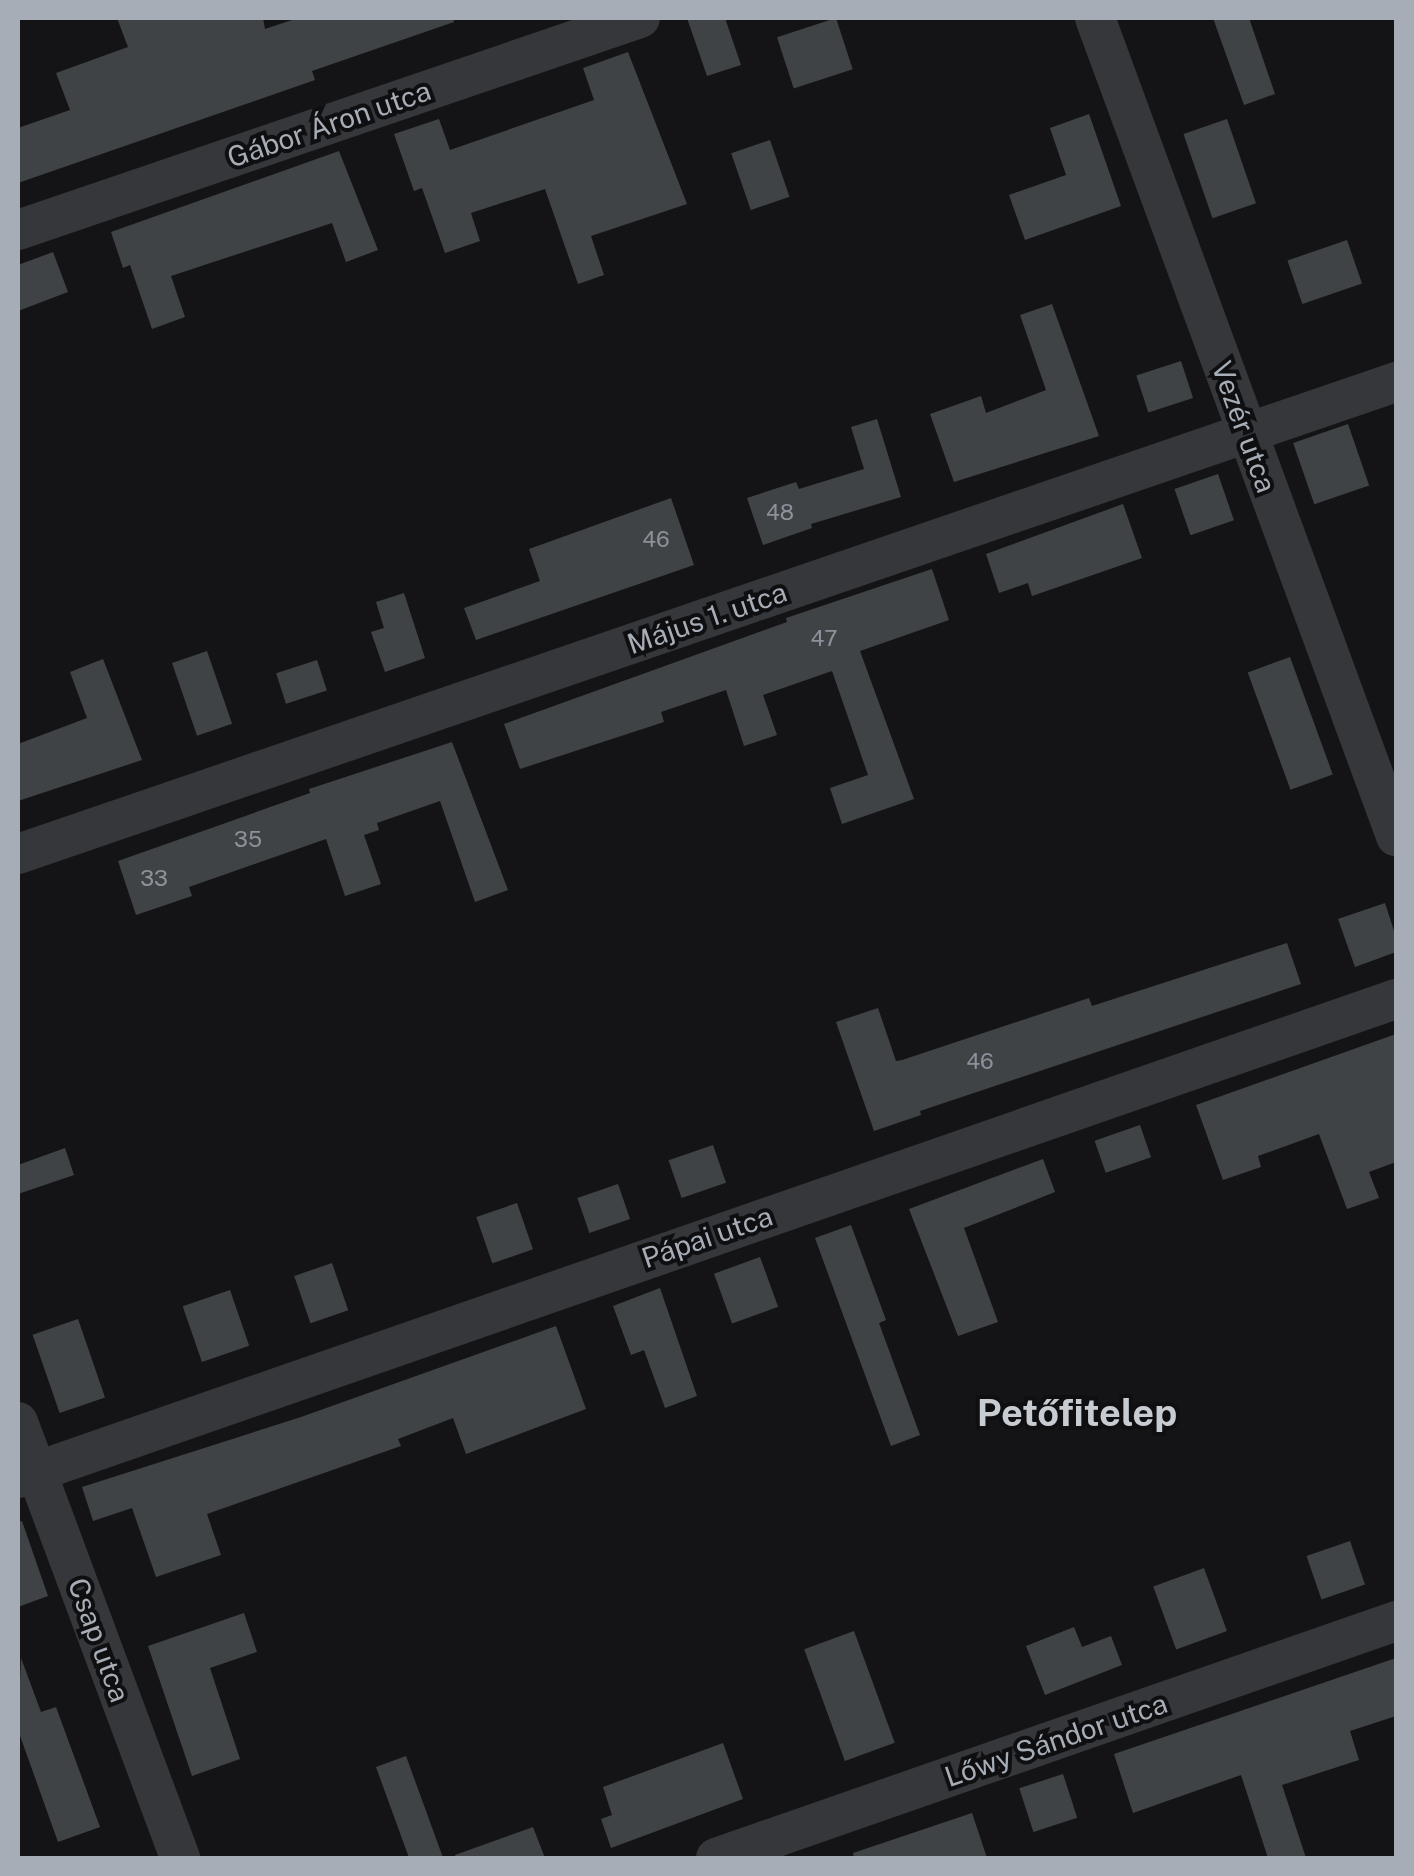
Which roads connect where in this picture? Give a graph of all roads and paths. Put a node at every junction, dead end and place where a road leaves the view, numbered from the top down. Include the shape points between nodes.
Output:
1 (640, 18) edge
2 (1095, 18) edge
3 (18, 230) edge
4 (1396, 382) edge
5 (1246, 434) junction
6 (1396, 836) edge
7 (18, 854) edge
8 (1396, 999) edge
9 (18, 1422) edge
10 (27, 1475) edge
11 (1396, 1621) edge
12 (180, 1858) edge
13 (716, 1858) edge

1 - 3 street, Gábor Áron utca
2 - 5 street, Vezér utca
4 - 5 street, Május 1. utca
5 - 6 street, Vezér utca
5 - 7 street, Május 1. utca
8 - 10 street, Pápai utca
9 - 10 street, Csap utca
10 - 12 street, Csap utca
11 - 13 street, Lőwy Sándor utca

